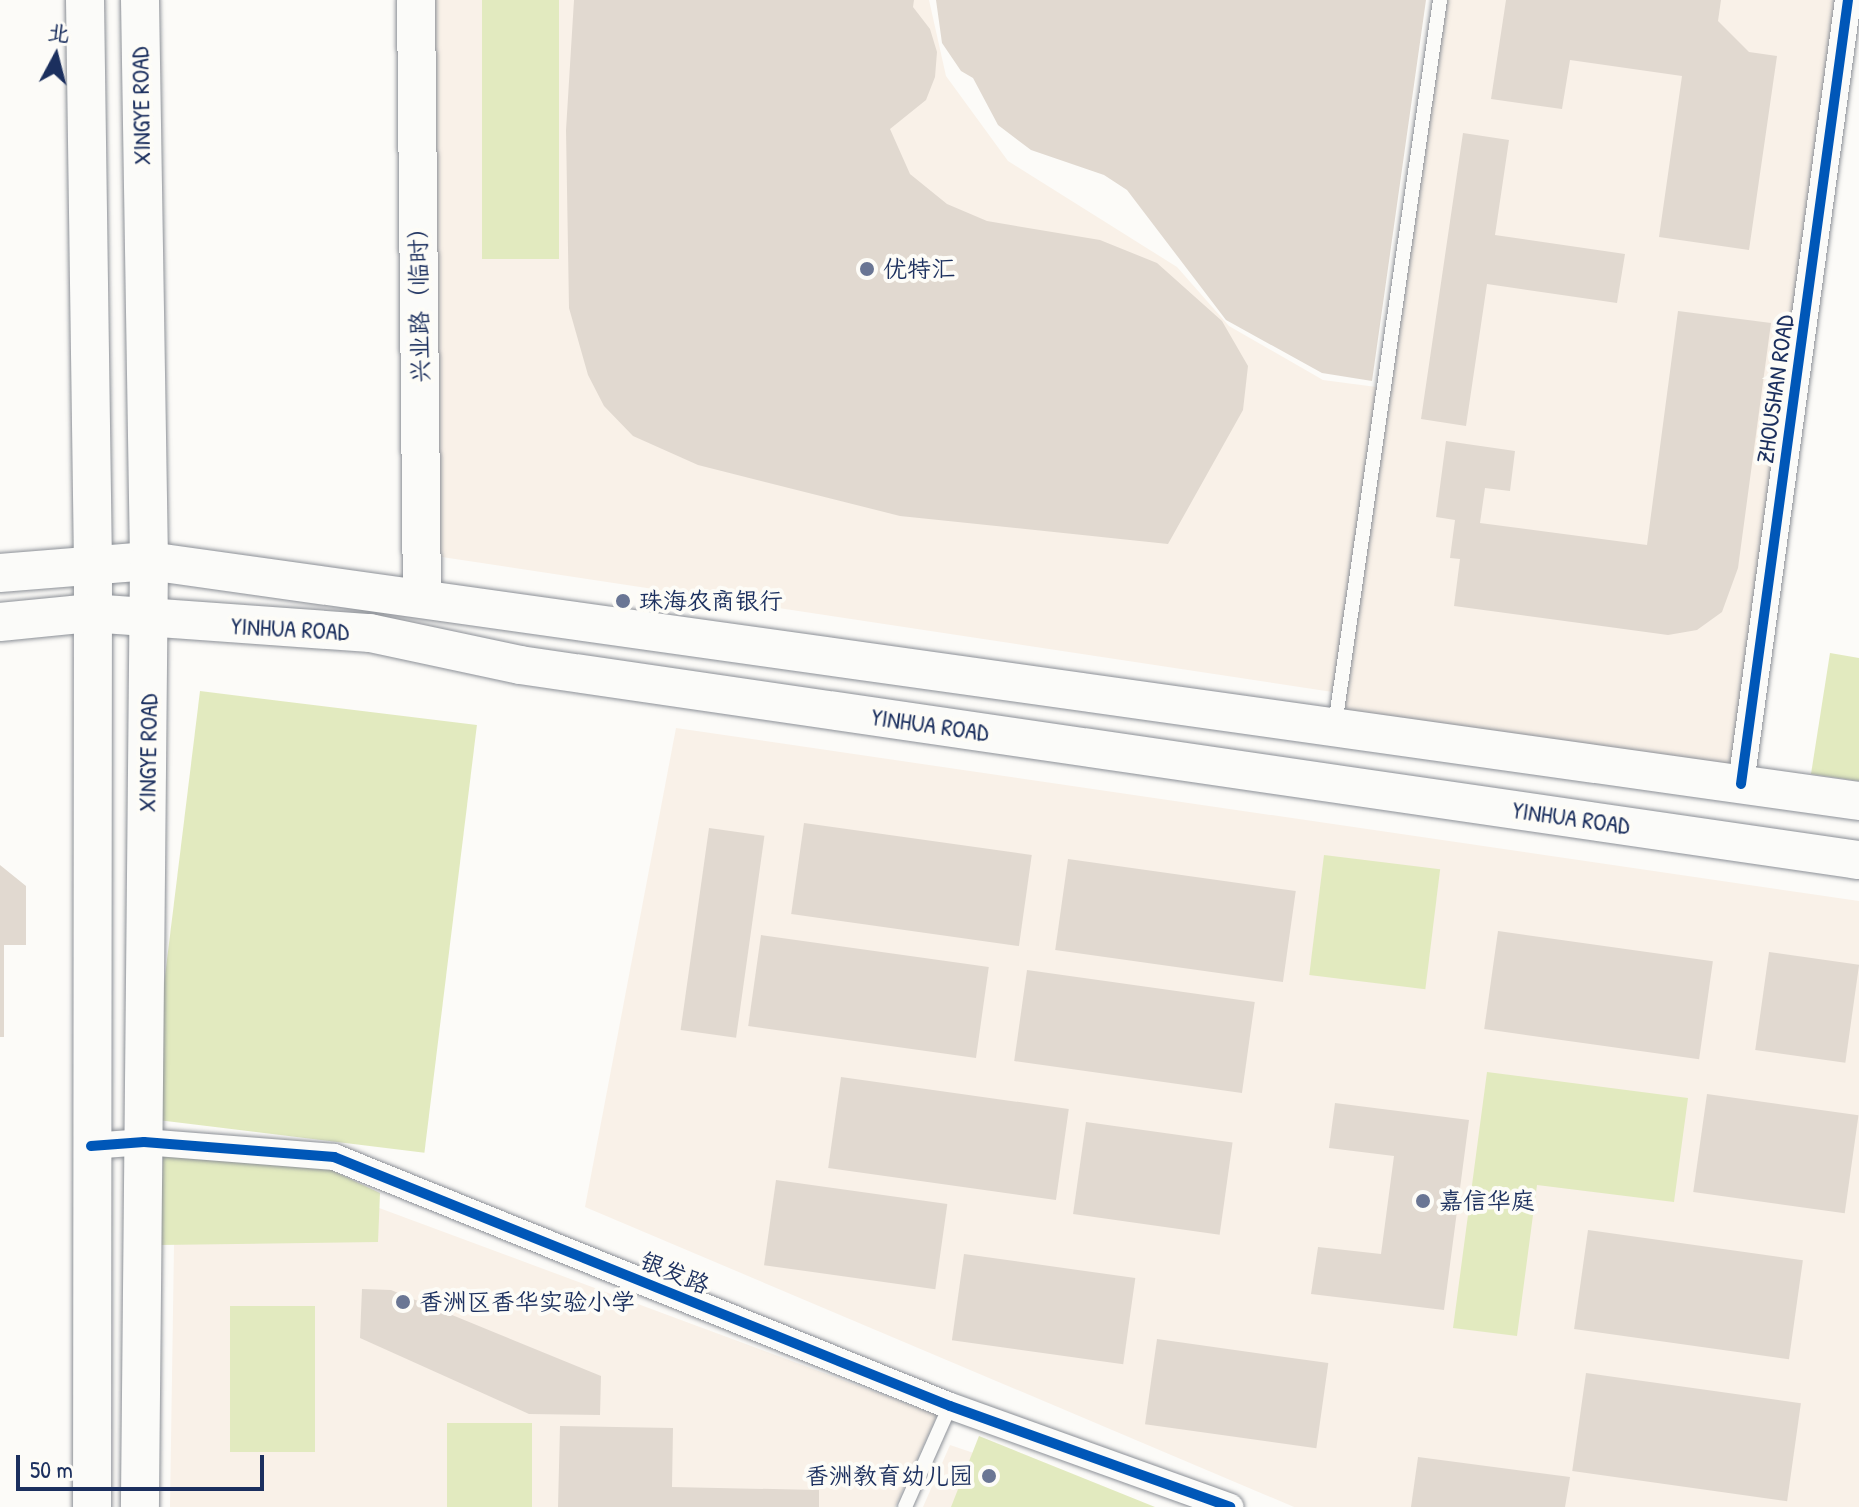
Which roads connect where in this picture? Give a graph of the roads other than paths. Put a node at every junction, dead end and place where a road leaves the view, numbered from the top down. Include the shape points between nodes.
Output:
1 (85, 0) edge
2 (140, 0) edge
3 (416, 0) edge
4 (1440, 0) edge
5 (1848, 0) edge
6 (149, 561) junction
7 (93, 566) junction
8 (0, 573) edge
9 (422, 598) junction
10 (90, 613) junction
11 (149, 620) junction
12 (0, 622) edge
13 (1335, 725) junction
14 (1741, 784) junction
15 (1859, 801) edge
16 (1859, 860) edge
17 (144, 1142) junction
18 (91, 1146) junction
19 (950, 1406) junction
20 (92, 1507) edge
21 (140, 1507) edge
22 (905, 1507) edge
23 (1230, 1507) edge

1 - 7 main road
2 - 6 main road, XINGYE ROAD
3 - 9 main road, 兴业路（临时）
4 - 13 lane
5 - 14 street, ZHOUSHAN ROAD
6 - 7 main road, YINHUA ROAD
6 - 9 main road, YINHUA ROAD
6 - 11 main road, XINGYE ROAD
7 - 8 main road, YINHUA ROAD
7 - 10 main road
9 - 13 main road, YINHUA ROAD
10 - 11 main road, YINHUA ROAD
10 - 12 main road, YINHUA ROAD
10 - 18 main road
11 - 16 main road, YINHUA ROAD via 370,633 520,665
11 - 17 main road, XINGYE ROAD
13 - 14 main road, YINHUA ROAD
14 - 15 main road, YINHUA ROAD
17 - 18 street, 银发路
17 - 19 street, 银发路 via 334,1157
17 - 21 main road, XINGYE ROAD
18 - 20 main road
19 - 22 lane
19 - 23 street, 银发路

